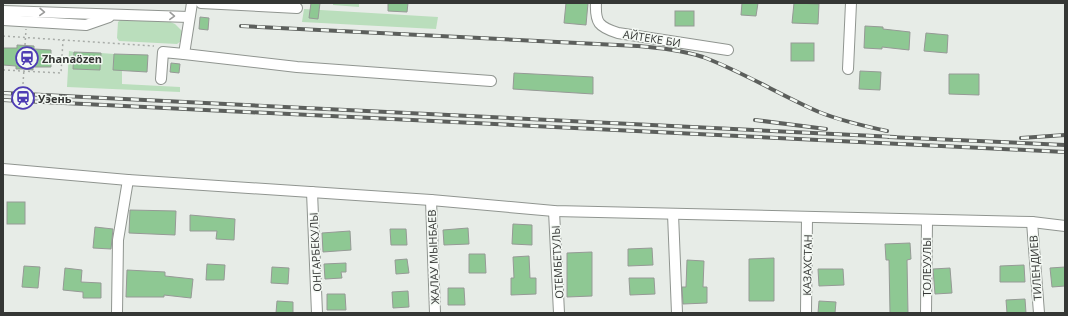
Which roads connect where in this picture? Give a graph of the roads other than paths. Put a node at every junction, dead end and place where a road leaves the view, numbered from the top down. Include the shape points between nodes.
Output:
1 (192, 3) edge
2 (201, 3) edge
3 (596, 3) edge
4 (851, 3) edge
5 (297, 8) dead end
6 (3, 11) edge
7 (117, 15) junction
8 (189, 17) junction
9 (3, 20) edge
10 (728, 50) dead end
11 (184, 54) junction
12 (848, 69) dead end
13 (161, 79) dead end
14 (491, 81) dead end
15 (3, 169) edge
16 (128, 180) junction
17 (312, 192) junction
18 (431, 200) junction
19 (554, 211) junction
20 (672, 214) junction
21 (807, 218) junction
22 (927, 221) junction
23 (1032, 222) junction
24 (1065, 226) edge
25 (117, 313) edge
26 (317, 313) edge
27 (435, 313) edge
28 (559, 313) edge
29 (678, 313) edge
30 (806, 313) edge
31 (926, 313) edge
32 (1039, 313) edge

1 - 8 street
2 - 5 street
3 - 10 street, АЙТЕКЕ БИ via 598,23 606,29
4 - 12 street
6 -> 7 street
7 -> 8 street
7 - 9 street via 86,25
8 - 11 street
11 - 13 street via 163,52
11 - 14 street via 297,67
15 - 16 street
16 - 17 street
16 - 25 street via 118,240
17 - 18 street
17 - 26 street, ОНГАРБЕКУЛЫ
18 - 19 street
18 - 27 street, ЖАЛАУ МЫНБАЕВ
19 - 20 street
19 - 28 street, ОТЕМБЕТУЛЫ
20 - 21 street
20 - 29 street
21 - 22 street
21 - 30 street, КАЗАХСТАН
22 - 23 street
22 - 31 street, ТОЛЕУУЛЫ
23 - 24 street
23 - 32 street, ТИЛЕНДИЕВ

